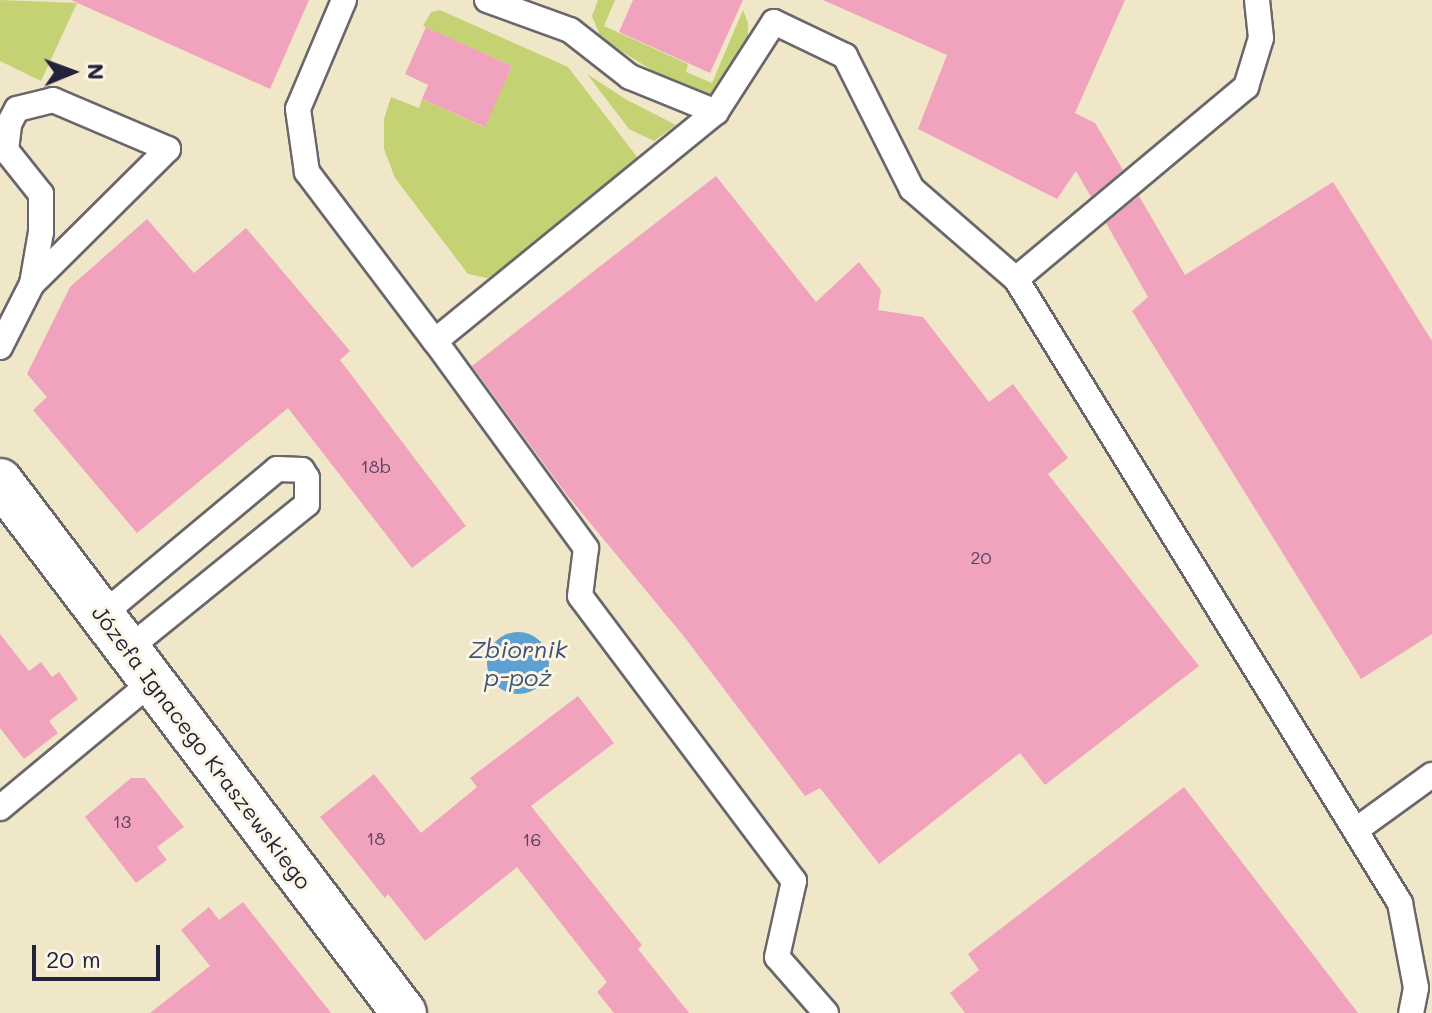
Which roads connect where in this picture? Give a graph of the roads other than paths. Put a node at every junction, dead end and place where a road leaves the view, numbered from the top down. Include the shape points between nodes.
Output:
1 (344, 0) edge
2 (487, 0) edge
3 (1257, 0) edge
4 (716, 112) junction
5 (1016, 279) junction
6 (32, 284) junction
7 (435, 341) junction
8 (0, 347) edge
9 (0, 481) edge
10 (102, 615) junction
11 (140, 665) junction
12 (1432, 775) edge
13 (0, 808) edge
14 (1356, 830) junction
15 (404, 1013) edge
16 (826, 1013) edge
17 (1411, 1013) edge

1 - 7 lane via 298,109 307,172
2 - 4 lane via 570,30 630,77
3 - 5 lane via 1261,38 1246,87
4 - 5 lane via 774,22 845,56 912,189
4 - 7 lane
5 - 14 lane
6 - 6 lane via 146,171 168,149 53,100 17,109 6,150 41,194
6 - 8 lane
7 - 16 lane via 586,548 580,596 794,881 777,957
9 - 10 street, Józefa Ignacego Kraszewskiego
10 - 11 street, Józefa Ignacego Kraszewskiego
10 - 11 lane via 277,469 302,470 307,504
11 - 13 lane
11 - 15 street, Józefa Ignacego Kraszewskiego
12 - 14 lane
14 - 17 lane via 1400,903 1416,988

